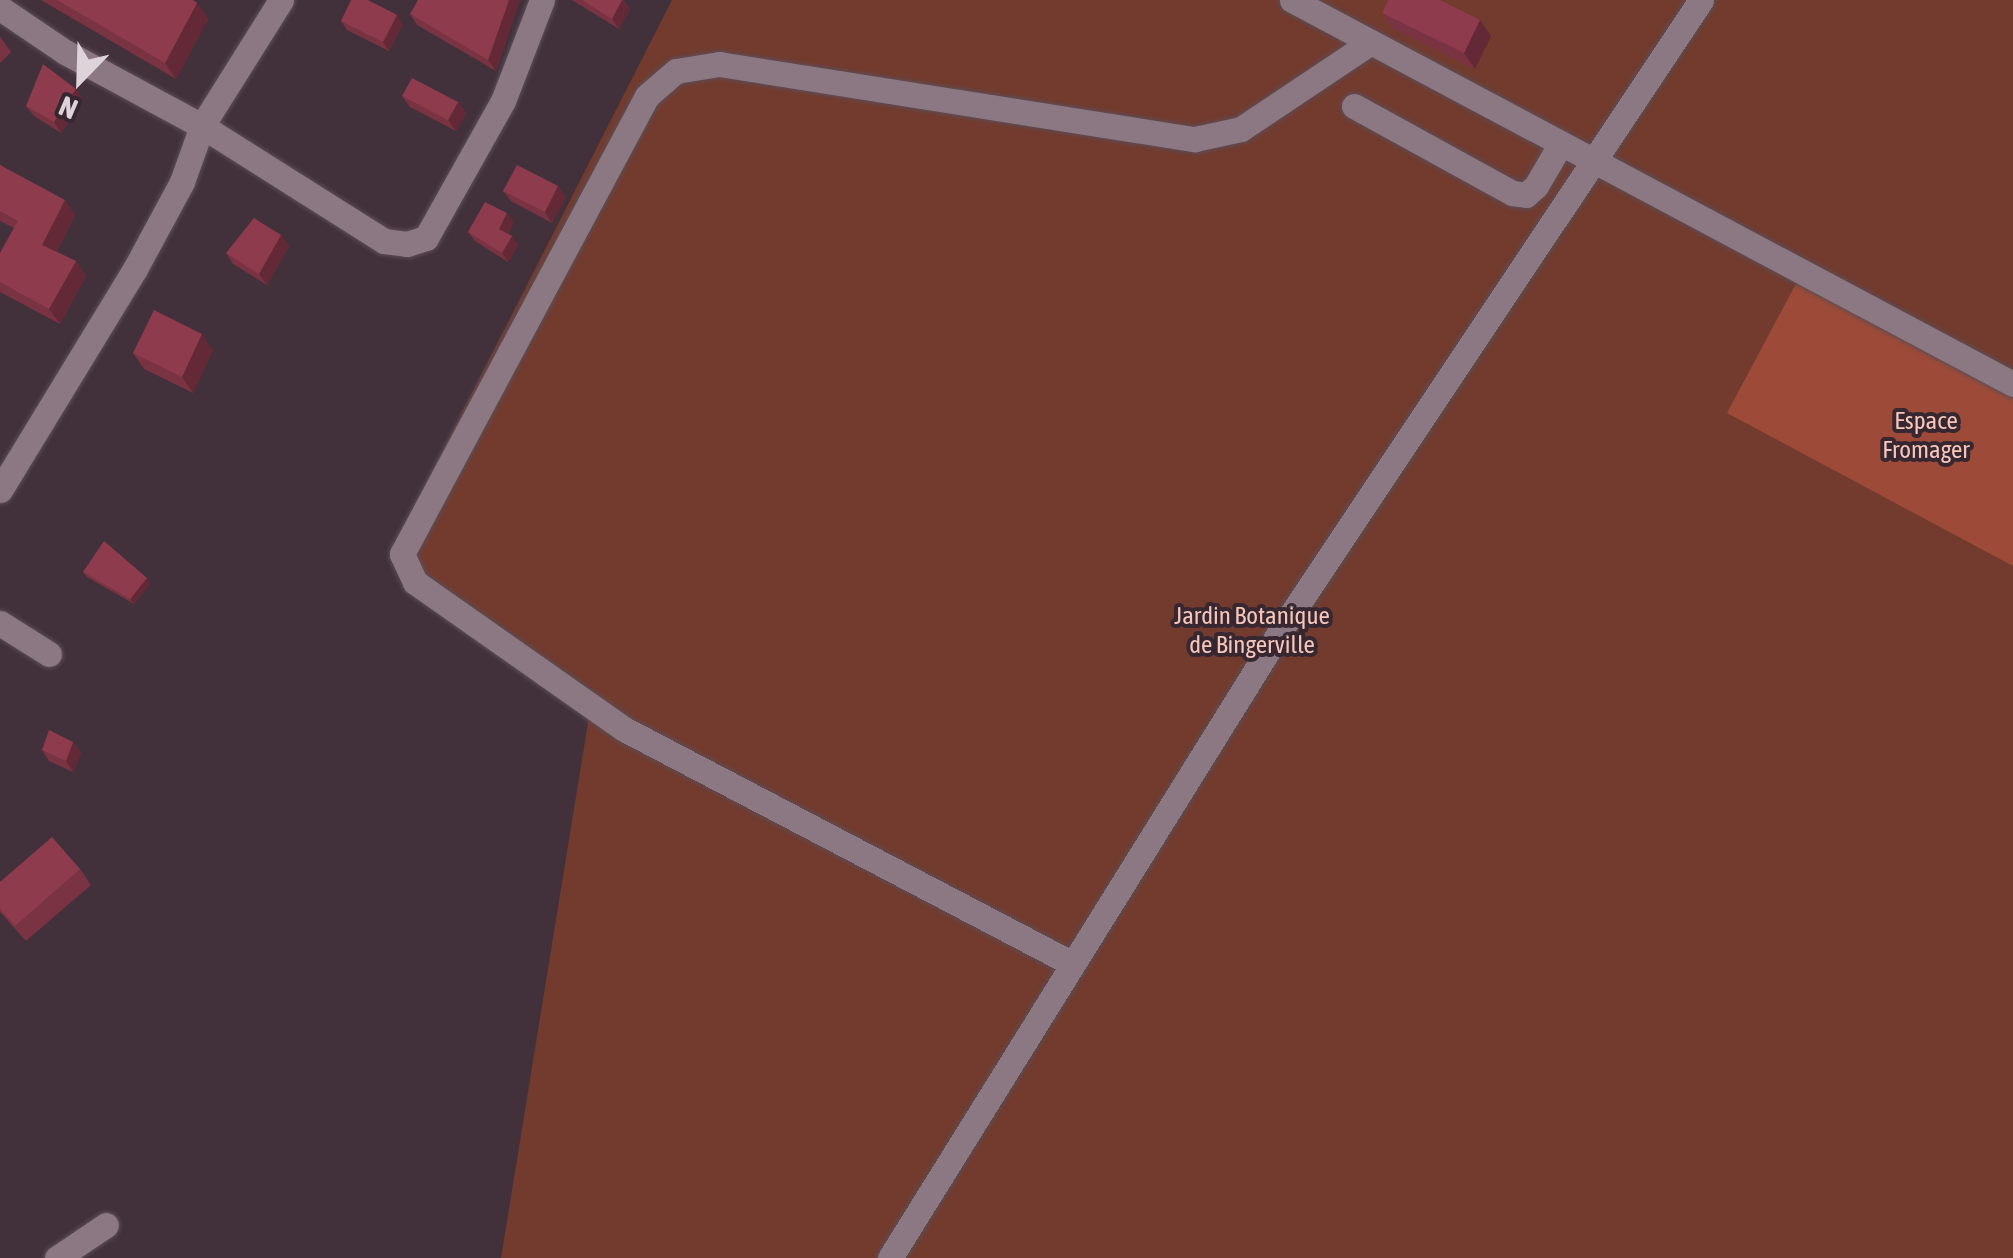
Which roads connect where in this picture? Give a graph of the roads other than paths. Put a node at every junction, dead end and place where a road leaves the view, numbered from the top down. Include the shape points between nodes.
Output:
1 (281, 0) edge
2 (542, 0) edge
3 (1292, 0) edge
4 (1702, 0) edge
5 (0, 8) edge
6 (1372, 42) junction
7 (1354, 106) dead end
8 (202, 126) junction
9 (1560, 145) junction
10 (1593, 163) junction
11 (2013, 384) edge
12 (0, 490) edge
13 (0, 623) edge
14 (49, 654) dead end
15 (1069, 962) junction
16 (106, 1225) dead end
17 (58, 1258) edge
18 (890, 1258) edge

1 - 8 street
2 - 8 street via 503,101 426,238 384,241
3 - 6 street
4 - 10 street
5 - 8 street via 64,52
6 - 9 street
6 - 15 street via 1241,129 1195,138 719,64 676,71 646,96 402,554 414,582 624,730
7 - 9 street via 1512,193 1526,195 1536,186
8 - 12 street via 182,182 136,269
9 - 10 street
10 - 11 street
10 - 15 street
13 - 14 street
15 - 18 street
16 - 17 street

